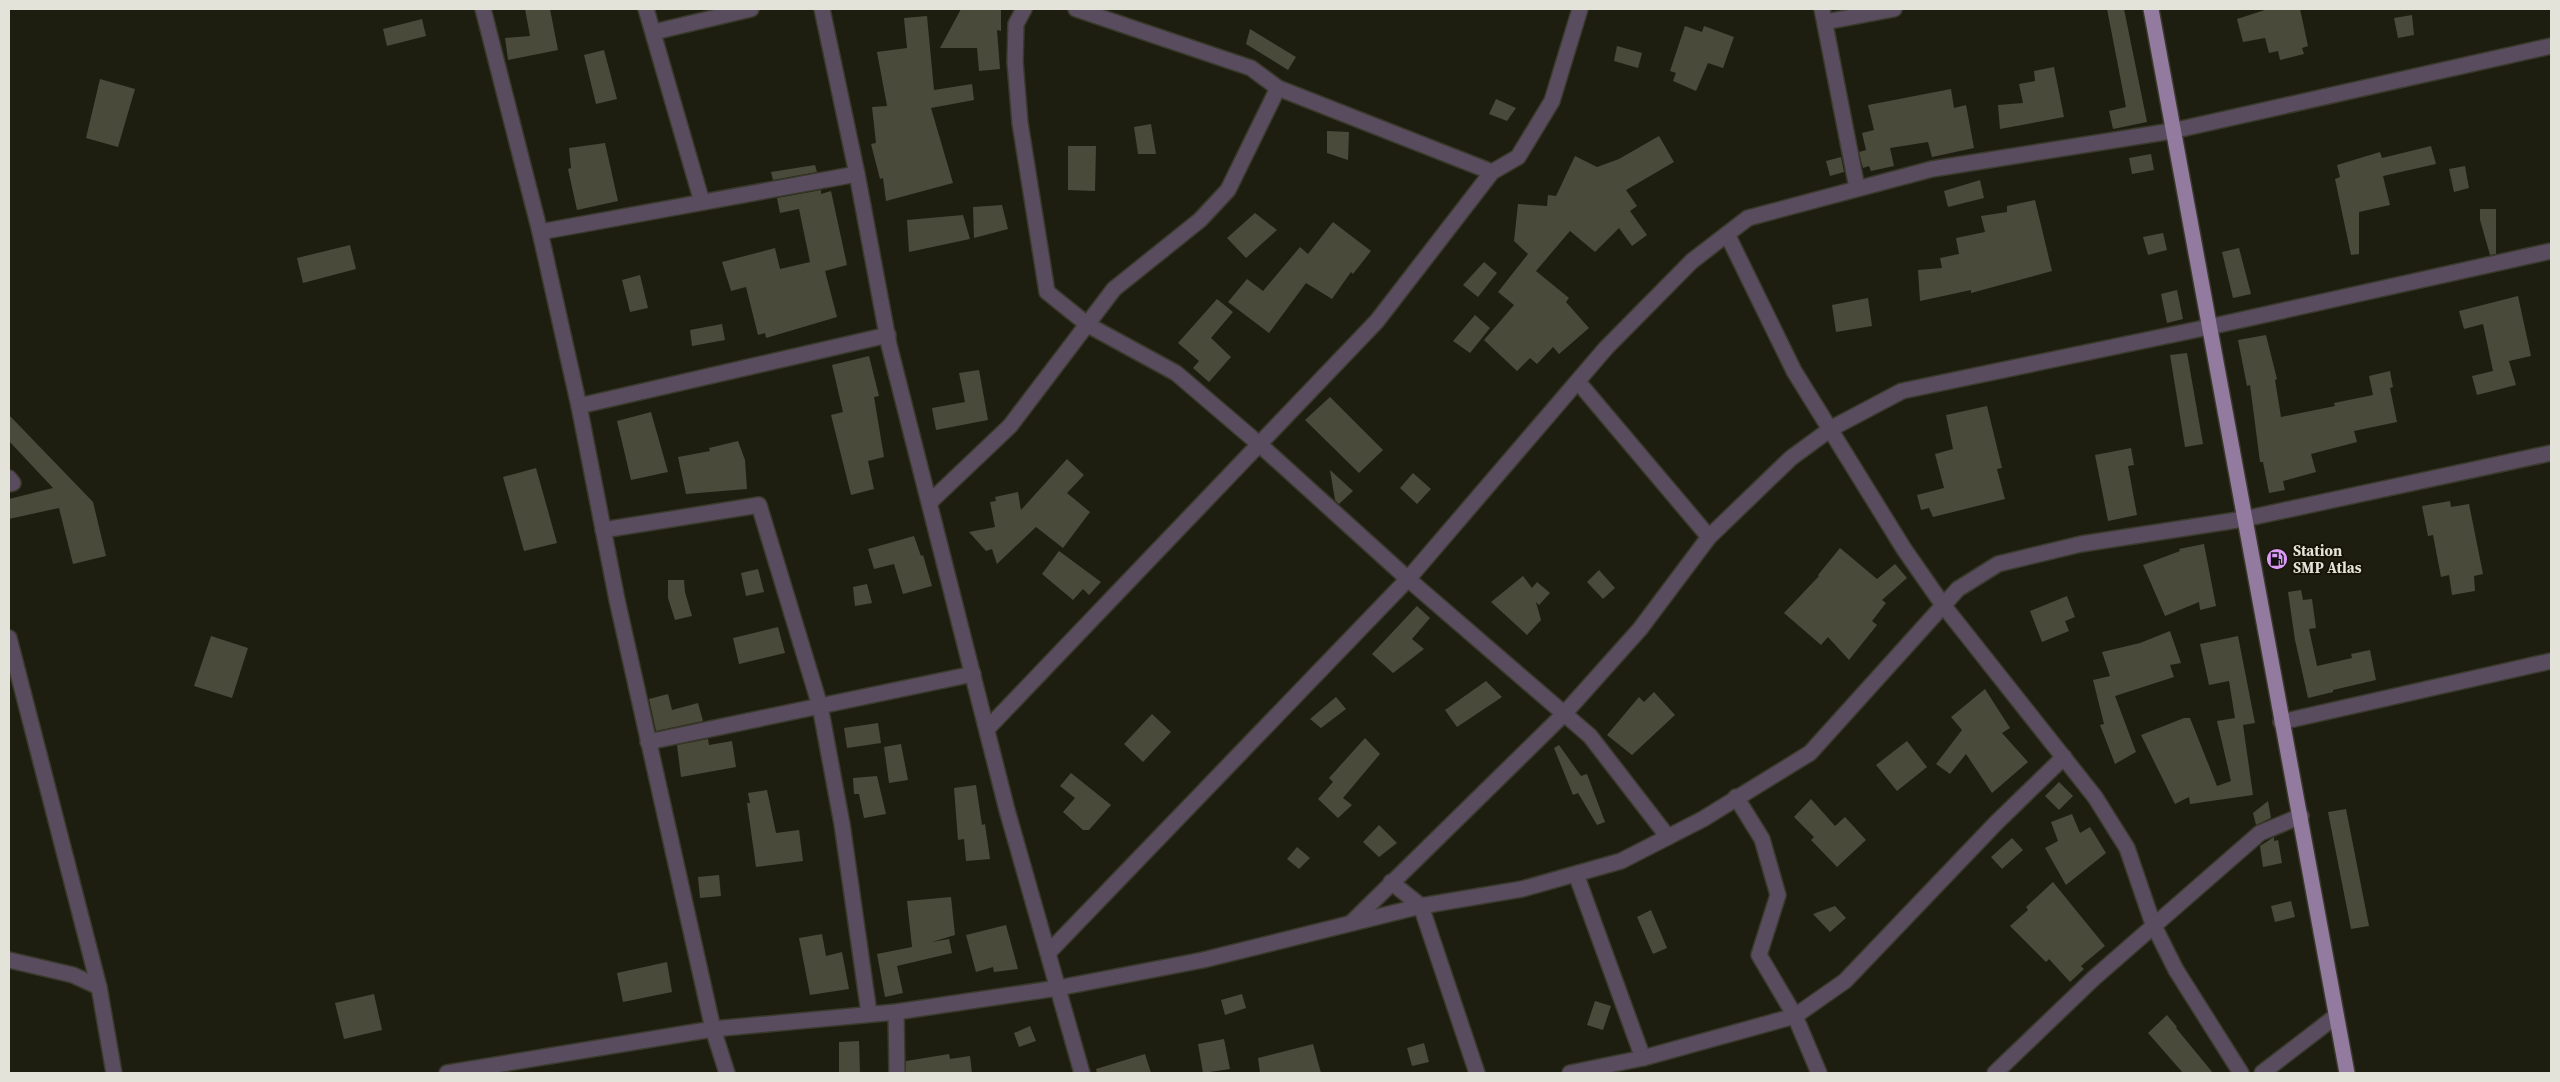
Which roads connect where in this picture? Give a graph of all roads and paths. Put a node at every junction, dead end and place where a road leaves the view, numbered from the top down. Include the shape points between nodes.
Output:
1 (483, 9) edge
2 (646, 9) edge
3 (751, 9) edge
4 (822, 9) edge
5 (1024, 9) edge
6 (1076, 9) edge
7 (1580, 9) edge
8 (1894, 9) edge
9 (2151, 9) edge
10 (1824, 15) edge
11 (654, 32) junction
12 (2551, 46) edge
13 (1278, 88) junction
14 (2172, 131) junction
15 (1492, 172) junction
16 (857, 174) junction
17 (1857, 188) junction
18 (702, 202) junction
19 (540, 232) junction
20 (1727, 234) junction
21 (2551, 250) edge
22 (1088, 325) junction
23 (2209, 328) junction
24 (888, 335) junction
25 (1578, 383) junction
26 (579, 406) junction
27 (1832, 428) junction
28 (1259, 444) junction
29 (2551, 452) edge
30 (9, 478) edge
31 (9, 484) edge
32 (930, 502) junction
33 (2244, 519) junction
34 (603, 530) junction
35 (1710, 537) junction
36 (1408, 579) junction
37 (1943, 605) junction
38 (9, 638) edge
39 (2551, 661) edge
40 (973, 674) junction
41 (820, 706) junction
42 (1564, 714) junction
43 (2281, 722) junction
44 (987, 729) junction
45 (648, 742) junction
46 (2064, 757) junction
47 (1736, 797) junction
48 (2301, 816) junction
49 (1668, 837) junction
50 (1576, 874) junction
51 (1391, 882) junction
52 (1421, 906) junction
53 (1351, 923) junction
54 (2153, 924) junction
55 (1048, 953) junction
56 (9, 960) edge
57 (99, 987) junction
58 (1058, 988) junction
59 (896, 1012) junction
60 (870, 1013) junction
61 (1795, 1016) junction
62 (2336, 1016) junction
63 (713, 1029) junction
64 (1642, 1058) junction
65 (114, 1073) edge
66 (447, 1073) edge
67 (727, 1073) edge
68 (897, 1073) edge
69 (1082, 1073) edge
70 (1477, 1073) edge
71 (1570, 1073) edge
72 (1819, 1073) edge
73 (1995, 1073) edge
74 (2241, 1073) edge
75 (2262, 1073) edge
76 (2347, 1073) edge

1 - 19 street
2 - 11 street
3 - 11 street
4 - 16 street
5 - 22 street via 1016,24 1019,114 1047,292
6 - 13 street via 1250,68
7 - 15 street via 1552,101 1518,157
8 - 10 street
9 - 14 main road
10 - 17 street
11 - 18 street
12 - 14 street
13 - 15 street
13 - 22 street via 1228,190 1200,220 1114,290
14 - 17 street via 1932,169
14 - 23 main road
15 - 28 street via 1377,321
16 - 18 street
16 - 24 street
17 - 20 street via 1748,218
18 - 19 street
19 - 26 street
20 - 25 street via 1692,261 1606,348
20 - 27 street via 1794,371
21 - 23 street
22 - 28 street via 1176,373
22 - 32 street via 1010,426
23 - 27 street via 1902,392
23 - 33 main road
24 - 26 street
24 - 32 street
25 - 35 street
25 - 36 street
26 - 34 street
27 - 35 street via 1791,458
27 - 37 street via 1904,549
28 - 36 street
28 - 44 street
29 - 33 street
30 - 31 street via 13,483
32 - 40 street
33 - 37 street via 2081,544 1998,564 1958,589
33 - 43 main road
34 - 41 street via 759,505
34 - 45 street
35 - 42 street via 1640,629
36 - 42 street
36 - 55 street
37 - 46 street
37 - 47 street via 1810,753
38 - 57 street
39 - 43 street
40 - 41 street
40 - 44 street
41 - 45 street
41 - 60 street via 842,824
42 - 49 street via 1590,736
42 - 51 street
43 - 48 main road
44 - 55 street
45 - 63 street
46 - 54 street via 2095,797 2127,848
46 - 61 street via 1845,981
47 - 49 street
47 - 61 street via 1762,839 1778,895 1759,955
48 - 54 street via 2260,833
48 - 62 main road
49 - 50 street via 1621,861
50 - 52 street via 1522,889
50 - 64 street
51 - 52 street
51 - 53 street
52 - 53 street
52 - 70 street
53 - 58 street via 1203,960
54 - 73 street
54 - 74 street via 2176,970
55 - 58 street
56 - 57 street via 73,975
57 - 65 street
58 - 59 street
58 - 69 street
59 - 60 street
59 - 68 street
60 - 63 street
61 - 64 street
61 - 72 street
62 - 75 street
62 - 76 main road
63 - 66 street
63 - 67 street
64 - 71 street

